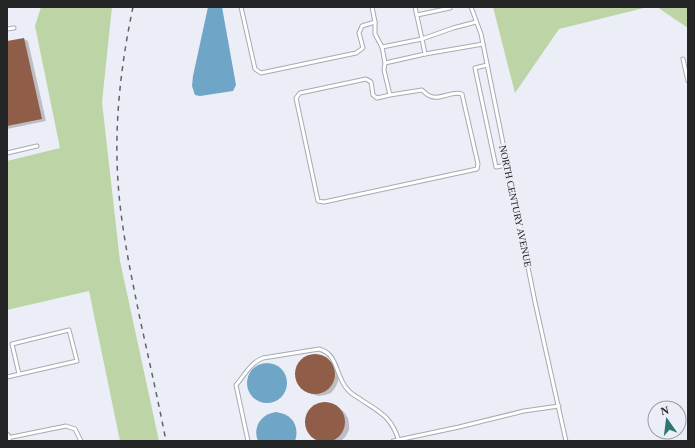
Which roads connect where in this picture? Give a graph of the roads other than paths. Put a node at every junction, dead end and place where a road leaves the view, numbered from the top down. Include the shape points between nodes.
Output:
1 (241, 7) edge
2 (372, 7) edge
3 (415, 7) edge
4 (471, 7) edge
5 (450, 8) dead end
6 (417, 15) junction
7 (375, 22) junction
8 (476, 22) junction
9 (14, 28) dead end
10 (7, 29) edge
11 (422, 39) junction
12 (483, 44) junction
13 (382, 47) junction
14 (425, 54) junction
15 (683, 59) dead end
16 (385, 63) junction
17 (487, 65) junction
18 (688, 81) edge
19 (390, 96) junction
20 (37, 146) dead end
21 (7, 153) edge
22 (507, 165) junction
23 (19, 374) junction
24 (7, 377) edge
25 (559, 406) junction
26 (7, 437) edge
27 (398, 440) edge
28 (8, 441) edge
29 (81, 441) edge
30 (248, 441) edge
31 (393, 441) edge
32 (566, 441) edge

1 - 7 lane via 255,69 260,73 356,53 363,48 359,33 362,26
2 - 7 lane
3 - 6 lane
4 - 8 lane, NORTH CENTURY AVENUE
5 - 6 lane
6 - 11 lane
7 - 13 lane via 375,34
8 - 11 lane
8 - 12 lane, NORTH CENTURY AVENUE
9 - 10 lane
11 - 13 lane
11 - 14 lane
12 - 14 lane
12 - 17 lane, NORTH CENTURY AVENUE
13 - 16 lane
14 - 16 lane
15 - 18 lane
16 - 19 lane via 384,70
17 - 22 lane, NORTH CENTURY AVENUE
17 - 22 lane via 474,68 496,167
19 - 19 lane via 377,98 373,95 371,82 366,79 300,93 296,98 318,201 324,202 477,169 462,94 458,92 434,97 422,90
20 - 21 lane
22 - 25 lane, NORTH CENTURY AVENUE
23 - 23 lane via 77,361 69,330 12,344
23 - 24 lane
25 - 27 lane via 524,411
25 - 32 lane, NORTH CENTURY AVENUE
26 - 28 street
26 - 29 lane via 66,426 75,429
27 - 30 lane via 393,424 387,417 349,391 332,357 319,349 263,358 250,366 236,385
27 - 31 lane

